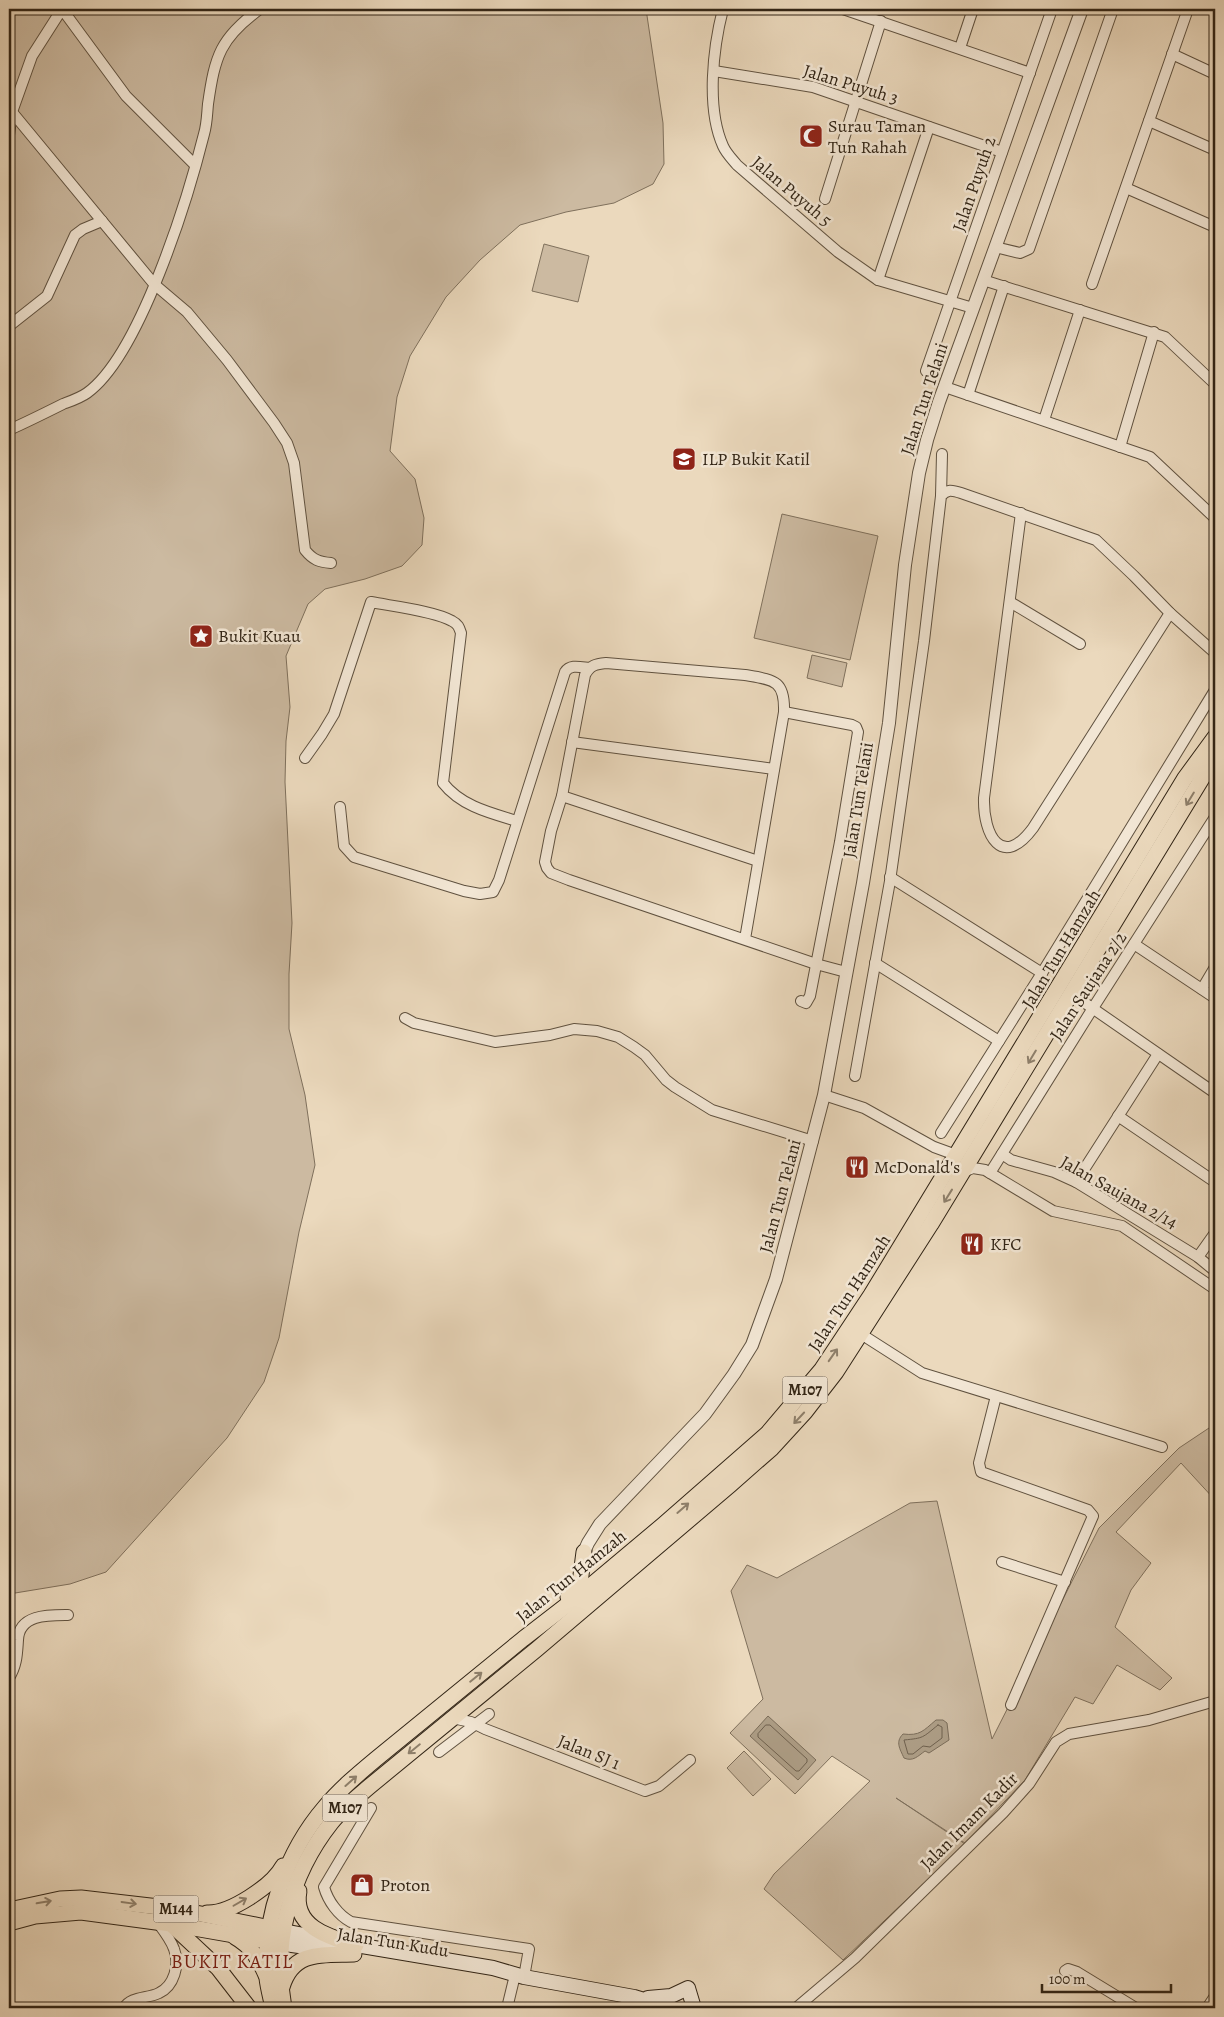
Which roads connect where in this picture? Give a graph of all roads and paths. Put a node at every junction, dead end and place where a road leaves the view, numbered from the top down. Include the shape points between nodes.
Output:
1 (260, 9) edge
2 (723, 9) edge
3 (843, 9) edge
4 (973, 9) edge
5 (1052, 9) edge
6 (1082, 9) edge
7 (1113, 9) edge
8 (1188, 9) edge
9 (882, 20) junction
10 (960, 48) junction
11 (1172, 54) junction
12 (714, 71) junction
13 (1030, 73) junction
14 (1215, 74) edge
15 (856, 101) junction
16 (12, 112) junction
17 (1149, 121) junction
18 (929, 127) junction
19 (9, 135) edge
20 (1215, 150) edge
21 (1002, 152) junction
22 (194, 164) junction
23 (1126, 188) junction
24 (825, 199) dead end
25 (102, 221) junction
26 (1215, 227) edge
27 (995, 247) junction
28 (878, 280) junction
29 (984, 280) junction
30 (154, 284) junction
31 (1092, 284) dead end
32 (1004, 286) junction
33 (950, 301) junction
34 (973, 308) junction
35 (1080, 310) junction
36 (9, 326) edge
37 (1154, 332) junction
38 (926, 371) dead end
39 (1215, 384) edge
40 (945, 387) junction
41 (968, 395) junction
42 (1044, 420) junction
43 (9, 430) edge
44 (1120, 447) junction
45 (942, 454) dead end
46 (941, 496) junction
47 (1021, 513) junction
48 (1215, 518) edge
49 (331, 563) dead end
50 (1010, 602) junction
51 (1170, 613) junction
52 (1080, 644) dead end
53 (1215, 653) edge
54 (588, 668) junction
55 (1215, 690) edge
56 (784, 712) junction
57 (1215, 729) edge
58 (1215, 737) edge
59 (572, 742) junction
60 (305, 758) dead end
61 (1215, 758) edge
62 (774, 769) junction
63 (1208, 777) edge
64 (1185, 778) junction
65 (562, 796) junction
66 (340, 807) dead end
67 (1215, 817) edge
68 (517, 821) junction
69 (758, 861) junction
70 (890, 877) junction
71 (745, 940) junction
72 (1134, 944) junction
73 (875, 963) junction
74 (816, 964) junction
75 (1215, 967) edge
76 (846, 972) junction
77 (1042, 974) junction
78 (1080, 979) junction
79 (1202, 989) junction
80 (1215, 998) edge
81 (802, 1001) dead end
82 (1089, 1005) junction
83 (1063, 1008) junction
84 (405, 1018) dead end
85 (999, 1041) junction
86 (1158, 1054) junction
87 (855, 1076) dead end
88 (1215, 1093) edge
89 (824, 1095) junction
90 (1118, 1116) junction
91 (941, 1133) dead end
92 (813, 1140) junction
93 (978, 1146) junction
94 (1002, 1154) junction
95 (956, 1156) junction
96 (963, 1172) junction
97 (988, 1172) junction
98 (1076, 1182) junction
99 (1215, 1182) edge
100 (1215, 1234) edge
101 (1198, 1257) junction
102 (1215, 1271) edge
103 (1215, 1288) edge
104 (861, 1334) junction
105 (996, 1396) junction
106 (1162, 1447) dead end
107 (663, 1525) junction
108 (584, 1552) junction
109 (1002, 1562) dead end
110 (1064, 1582) junction
111 (68, 1615) dead end
112 (522, 1639) junction
113 (9, 1678) edge
114 (1215, 1701) edge
115 (470, 1703) junction
116 (1011, 1705) dead end
117 (489, 1714) dead end
118 (452, 1718) junction
119 (473, 1723) junction
120 (439, 1752) dead end
121 (690, 1760) dead end
122 (371, 1808) dead end
123 (316, 1819) junction
124 (310, 1857) junction
125 (176, 1909) junction
126 (9, 1910) edge
127 (9, 1923) edge
128 (165, 1924) junction
129 (228, 1933) junction
130 (276, 1936) junction
131 (355, 1950) junction
132 (1065, 1972) dead end
133 (517, 1976) junction
134 (267, 1978) junction
135 (281, 1991) junction
136 (1215, 1996) edge
137 (634, 1997) junction
138 (124, 2008) edge
139 (249, 2008) edge
140 (273, 2008) edge
141 (284, 2008) edge
142 (508, 2008) edge
143 (670, 2008) edge
144 (694, 2008) edge
145 (796, 2008) edge
146 (1136, 2008) edge
147 (1207, 2008) edge

1 - 22 street via 227,38 219,53 212,76 204,132
2 - 12 street, Jalan Puyuh 5
3 - 9 street
4 - 10 street
5 - 13 street, Jalan Puyuh 2
6 - 27 street, Jalan Tun Telani
7 - 27 street via 1029,249 1020,253
8 - 11 street
9 - 10 street
9 - 15 street
10 - 13 street
11 - 14 street
11 - 17 street
12 - 15 street, Jalan Puyuh 3 via 813,87
12 - 28 street, Jalan Puyuh 5 via 716,124 724,149 736,165 838,252
13 - 21 street, Jalan Puyuh 2
15 - 18 street, Jalan Puyuh 3
15 - 24 street
16 - 19 street
16 - 22 street via 32,56 62,9 126,96
16 - 25 street
17 - 20 street
17 - 23 street
18 - 21 street, Jalan Puyuh 3
18 - 28 street
21 - 33 street, Jalan Puyuh 2
22 - 30 street
23 - 26 street
23 - 31 street
25 - 30 street
25 - 36 street via 75,235 47,296
27 - 29 street, Jalan Tun Telani
28 - 33 street, Jalan Puyuh 5
29 - 32 street
29 - 34 street, Jalan Tun Telani
30 - 43 street via 106,376 86,394
30 - 49 street via 187,312 274,423 294,463 306,550 311,558
32 - 35 street
32 - 41 street
33 - 34 street, Jalan Puyuh 5
33 - 38 street, Jalan Puyuh 2
34 - 40 street, Jalan Tun Telani
35 - 37 street
35 - 42 street
37 - 39 street via 1171,341
37 - 44 street
40 - 41 street
40 - 76 street, Jalan Tun Telani via 919,473 889,723
41 - 42 street
42 - 44 street
44 - 48 street via 1150,457
45 - 46 street
46 - 47 street via 952,490
46 - 70 street
47 - 50 street
47 - 51 street via 1096,540
50 - 51 street via 984,811 990,835 1003,847 1011,848 1033,828
50 - 52 street
51 - 53 street
54 - 56 street via 606,663 762,678 782,688
54 - 59 street
54 - 68 street via 573,666 565,672
55 - 77 street
56 - 62 street
56 - 74 street via 852,725 858,732
57 - 64 main road
58 - 64 main road, Jalan Tun Hamzah / M107
59 - 62 street
59 - 65 street
60 - 68 street via 334,714 370,602 439,616 452,620 461,633 443,783 461,800
61 - 63 main road, Jalan Tun Hamzah / M107
62 - 69 street
63 -> 78 main road, Jalan Tun Hamzah / M107
64 - 95 main road, Jalan Tun Hamzah / M107
65 - 69 street
65 - 71 street via 545,862 551,873
66 - 68 street via 344,846 354,857 480,894 493,892
67 - 72 street, Jalan Saujana 2/2
69 - 71 street
70 - 73 street
70 - 77 street
71 - 74 street
72 - 79 street
72 - 82 street, Jalan Saujana 2/2
73 - 85 street
73 - 87 street
74 - 76 street
74 - 81 street via 808,1001
75 - 79 street
76 - 89 street, Jalan Tun Telani
77 - 85 street
78 - 82 street via 1081,992
78 - 83 main road, Jalan Tun Hamzah / M107
79 - 80 street
82 - 83 street via 1074,1003
82 - 86 street
82 - 94 street, Jalan Saujana 2/2
83 -> 93 main road, Jalan Tun Hamzah / M107
84 - 92 street via 414,1023 495,1042 574,1029 596,1030 634,1047 666,1080 712,1110
85 - 91 street
86 - 88 street
86 - 90 street
89 - 92 street, Jalan Tun Telani
89 - 95 street via 864,1108
90 - 98 street
90 - 99 street
92 - 108 street, Jalan Tun Telani via 776,1279 752,1345 705,1414 600,1524
93 - 96 main road, Jalan Tun Hamzah / M107
93 - 97 street via 980,1159
94 - 97 street, Jalan Saujana 2/2
94 - 98 street, Jalan Saujana 2/14
107 -> 95 main road, Jalan Tun Hamzah / M107 via 767,1434 822,1369 908,1237
96 - 97 street via 973,1168
96 -> 104 main road, Jalan Tun Hamzah / M107
97 - 103 street via 1053,1211 1122,1226
98 - 101 street, Jalan Saujana 2/14
100 - 101 street
101 - 102 street, Jalan Saujana 2/14
104 - 105 street via 922,1373
104 -> 115 main road, Jalan Tun Hamzah / M107 via 805,1412 772,1448
105 - 106 street
105 - 110 street via 978,1463 981,1472 1088,1510 1093,1515
107 - 108 main road via 598,1570 585,1562
107 - 112 main road, Jalan Tun Hamzah / M107
108 - 112 main road via 576,1589
109 - 110 street
110 - 116 street
111 - 113 street via 35,1617 26,1622 20,1630 17,1660
123 -> 112 main road, Jalan Tun Hamzah / M107 via 338,1793 376,1759
114 - 145 street, Jalan Imam Kadir via 1149,1720 1062,1737 1029,1784 1003,1813 855,1958
115 - 118 main road, Jalan Tun Hamzah / M107
115 - 119 street
117 - 119 street
118 - 119 street, Jalan SJ 1
118 -> 124 main road, Jalan Tun Hamzah / M107 via 344,1809
119 - 120 street
119 - 121 street, Jalan SJ 1 via 644,1791 659,1786
122 - 133 street via 324,1887 333,1906 350,1922 529,1949
125 -> 123 main road via 209,1913 223,1911 271,1882 282,1869 302,1831
123 - 130 main road, Jalan Tun Hamzah / M107 via 283,1881
124 - 130 main road, Jalan Tun Hamzah / M107
124 - 131 main road via 299,1889 299,1910 310,1926
126 -> 125 main road, M144 via 81,1898
125 - 130 main road, M144
127 - 128 main road, M144 via 36,1916 81,1912
128 - 129 main road, M144
128 - 138 street via 175,1950 174,1976 160,1993 132,2000
128 - 139 main road via 218,1968
129 - 130 main road, M144
129 - 134 main road via 257,1956
130 - 131 main road, Jalan Tun Kudu / M144
130 - 134 main road, M107
130 - 135 main road, M107
131 - 133 main road, Jalan Tun Kudu / M144 via 493,1968
131 - 135 main road via 302,1959 290,1970
132 - 146 street via 1068,1969 1078,1972
133 - 137 main road, Jalan Tun Kudu / M144
133 - 142 street
134 - 140 main road, M107
135 - 141 main road, M107
136 - 147 street
137 - 143 main road, Jalan Tun Kudu / M144
137 - 144 main road via 670,1996 688,1988

